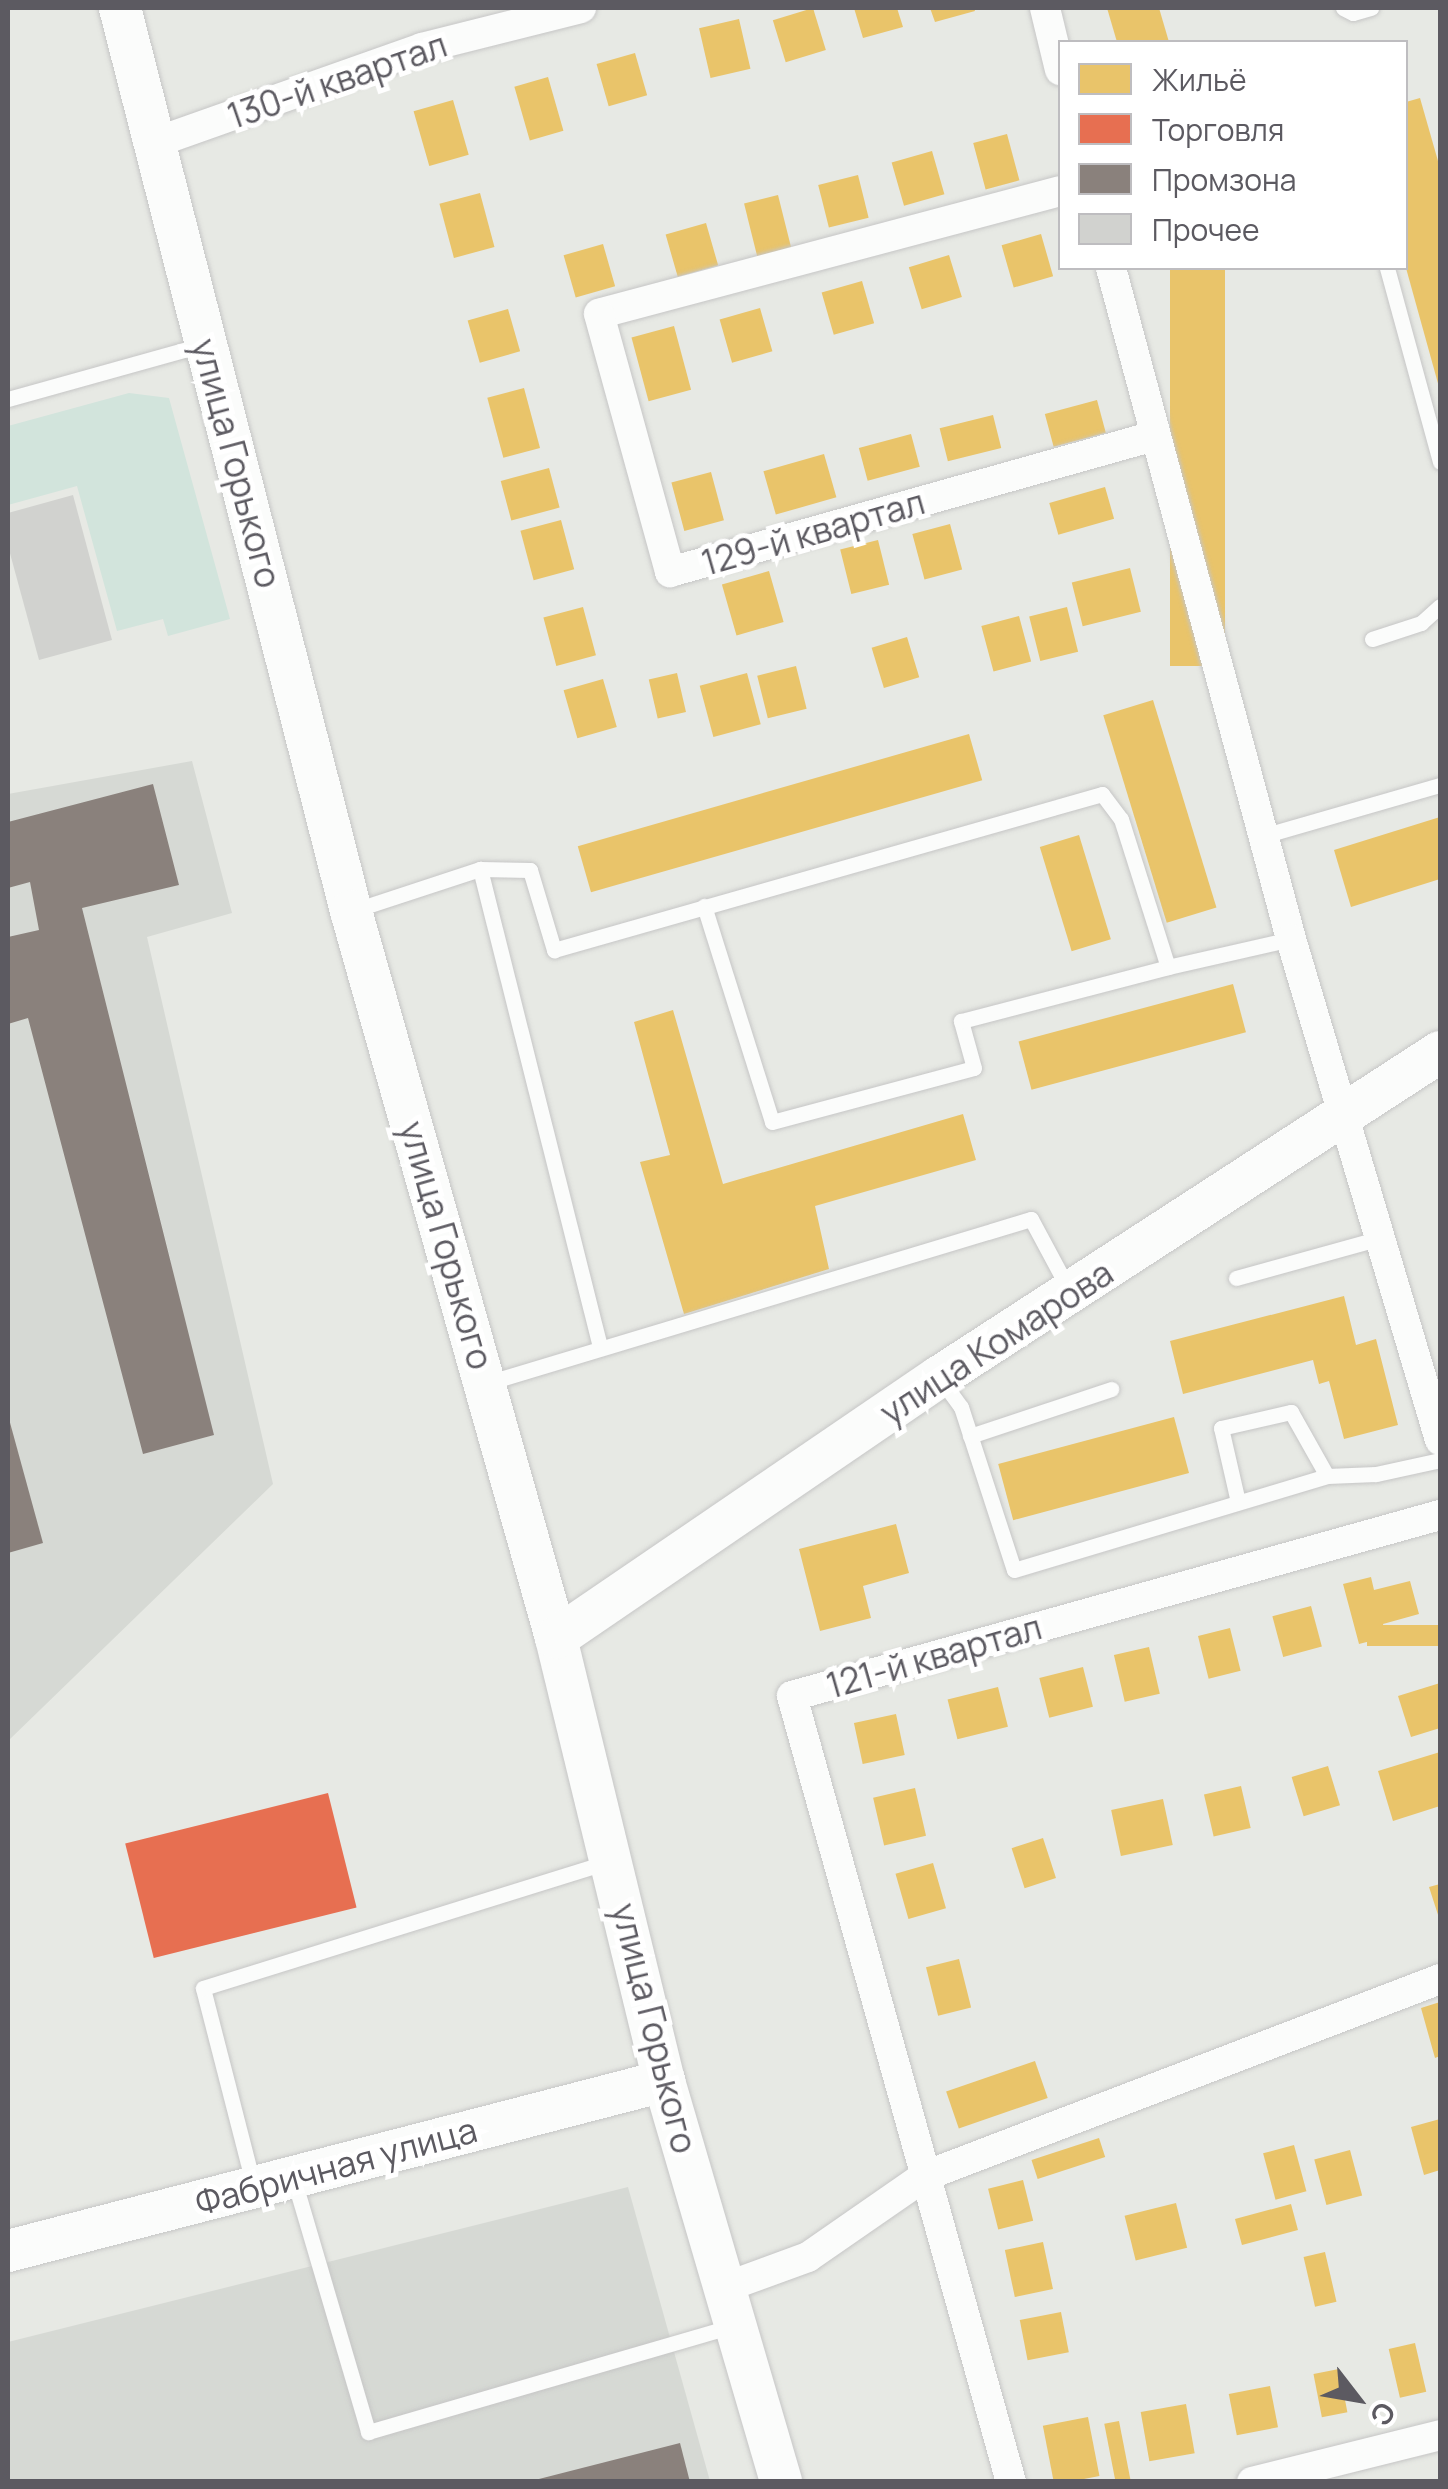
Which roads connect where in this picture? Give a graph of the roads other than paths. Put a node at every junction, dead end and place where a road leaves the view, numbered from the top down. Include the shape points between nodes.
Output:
1 (120, 8) edge
2 (581, 8) edge
3 (1045, 8) edge
4 (1343, 8) edge
5 (1372, 8) edge
6 (1058, 62) edge
7 (154, 143) junction
8 (1058, 191) edge
9 (1112, 270) edge
10 (1388, 270) edge
11 (206, 344) junction
12 (8, 399) edge
13 (1154, 436) junction
14 (1440, 462) edge
15 (1440, 606) edge
16 (1372, 638) dead end
17 (1440, 785) edge
18 (1263, 836) junction
19 (480, 869) junction
20 (704, 906) junction
21 (351, 911) junction
22 (1291, 939) junction
23 (1168, 967) junction
24 (1440, 1052) edge
25 (1343, 1113) junction
26 (1380, 1238) junction
27 (1236, 1278) dead end
28 (1071, 1294) junction
29 (600, 1347) junction
30 (939, 1377) junction
31 (487, 1383) junction
32 (1111, 1389) dead end
33 (970, 1436) junction
34 (1440, 1440) edge
35 (1440, 1460) edge
36 (1327, 1476) junction
37 (1238, 1502) junction
38 (1440, 1515) edge
39 (556, 1638) junction
40 (614, 1860) junction
41 (1440, 1979) edge
42 (664, 2081) junction
43 (925, 2176) junction
44 (273, 2182) junction
45 (8, 2252) edge
46 (731, 2306) junction
47 (1440, 2434) edge
48 (781, 2482) edge
49 (1011, 2482) edge
50 (1252, 2482) edge

1 - 7 main road, улица Горького
2 - 7 street, 130-й квартал via 422,48
3 - 6 street
4 - 5 lane
7 - 11 main road, улица Горького
8 - 13 street, 129-й квартал via 599,314 670,572
9 - 13 street
10 - 14 lane
11 - 12 lane
11 - 21 main road, улица Горького
13 - 18 street
15 - 16 lane via 1421,623
17 - 18 lane
18 - 22 street
19 - 20 lane via 530,870 554,950
19 - 21 lane
19 - 29 lane
20 - 23 lane via 1102,794 1122,819
20 - 23 lane via 772,1122 974,1068 961,1021
21 - 31 main road, улица Горького
22 - 23 lane
22 - 25 street
24 - 25 main road, улица Комарова
25 - 26 street
25 - 28 main road, улица Комарова
26 - 27 lane
26 - 34 street
28 - 29 lane via 1031,1220
28 - 30 main road, улица Комарова
29 - 31 lane
30 - 33 lane via 962,1407
30 - 39 main road, улица Комарова
31 - 39 main road, улица Горького
32 - 33 lane
33 - 37 lane via 1014,1570
35 - 36 lane
36 - 37 lane
36 - 37 lane via 1291,1412 1220,1428
38 - 43 street, 121-й квартал via 792,1696
39 - 40 main road, улица Горького
40 - 42 main road, улица Горького
40 - 44 lane via 203,1988
41 - 43 street
42 - 44 main road, Фабричная улица
42 - 46 main road, улица Горького
43 - 46 street
43 - 49 street, 121-й квартал
44 - 45 main road, Фабричная улица
44 - 46 lane via 368,2432
46 - 48 main road, улица Горького
47 - 50 street

